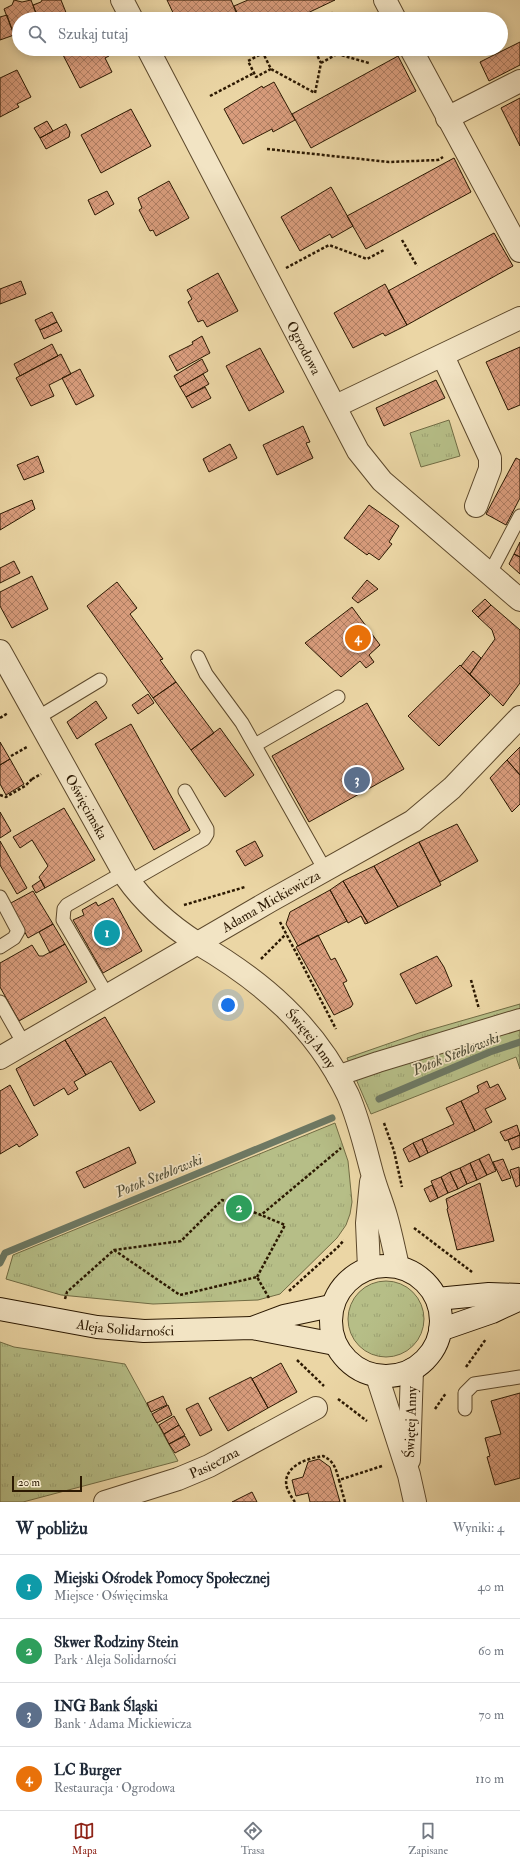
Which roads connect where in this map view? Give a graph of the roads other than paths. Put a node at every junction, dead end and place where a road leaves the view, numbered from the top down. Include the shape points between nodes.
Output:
1 (122, 0) edge
2 (385, 0) edge
3 (128, 12) edge
4 (391, 12) edge
5 (152, 56) edge
6 (415, 56) edge
7 (520, 81) edge
8 (447, 118) junction
9 (520, 251) edge
10 (520, 318) edge
11 (444, 356) junction
12 (336, 406) junction
13 (476, 506) dead end
14 (520, 516) edge
15 (489, 575) junction
16 (520, 600) edge
17 (0, 651) edge
18 (198, 657) dead end
19 (100, 680) dead end
20 (338, 697) dead end
21 (520, 717) edge
22 (37, 718) junction
23 (254, 745) junction
24 (185, 791) dead end
25 (325, 870) junction
26 (126, 877) junction
27 (0, 898) edge
28 (197, 943) junction
29 (0, 947) edge
30 (106, 996) junction
31 (0, 1002) edge
32 (520, 1019) edge
33 (24, 1044) junction
34 (0, 1058) edge
35 (337, 1076) junction
36 (372, 1175) junction
37 (398, 1266) junction
38 (369, 1268) junction
39 (520, 1295) edge
40 (437, 1299) junction
41 (520, 1299) edge
42 (331, 1306) junction
43 (0, 1309) edge
44 (252, 1328) junction
45 (440, 1330) junction
46 (335, 1344) junction
47 (412, 1370) junction
48 (377, 1376) junction
49 (520, 1377) edge
50 (316, 1408) dead end
51 (465, 1409) dead end
52 (409, 1475) junction
53 (105, 1502) edge
54 (415, 1502) edge

1 - 3 street
2 - 4 street
5 - 12 street, Ogrodowa
6 - 8 street
7 - 8 street
8 - 9 street
10 - 11 street
11 - 12 street
11 - 13 street via 490,458 490,469
12 - 15 street, Ogrodowa via 358,451 382,482
14 - 15 lane
15 - 16 street, Ogrodowa
17 - 22 street, Oświęcimska
18 - 23 lane via 206,674 242,723
19 - 22 lane
20 - 23 lane
21 - 25 street, Adama Mickiewicza via 479,761 424,813
22 - 26 street, Oświęcimska
23 - 25 lane
24 - 26 lane via 207,829 207,834 204,838
25 - 28 street, Adama Mickiewicza
26 - 28 street, Oświęcimska via 161,916
26 - 30 lane via 67,905 63,914 63,920
27 - 29 lane via 18,931 14,938
28 - 30 street, Adama Mickiewicza
28 - 35 street, Świętej Anny via 247,975 290,1011 315,1040
30 - 33 street, Adama Mickiewicza
31 - 33 lane
32 - 35 street
33 - 34 street, Adama Mickiewicza
35 - 36 street, Świętej Anny via 348,1095 362,1133
36 - 37 street, Świętej Anny via 387,1217
36 - 38 street, Świętej Anny via 367,1224
37 - 38 street via 383,1265
37 - 40 street via 427,1284
38 - 42 street via 345,1282
39 - 40 street via 488,1294
40 - 45 street via 441,1314
41 - 45 street via 492,1312
42 - 44 street, Aleja Solidarności via 284,1316
42 - 46 street via 330,1325
43 - 44 street, Aleja Solidarności via 97,1326 144,1331
44 - 46 street, Aleja Solidarności
45 - 47 street via 435,1346
46 - 48 street via 345,1359 360,1370
47 - 48 street via 395,1376
47 - 52 street, Świętej Anny
48 - 52 street, Świętej Anny
49 - 51 lane via 474,1384 465,1393
50 - 53 street, Pasieczna via 209,1466 178,1479
52 - 54 street, Świętej Anny

